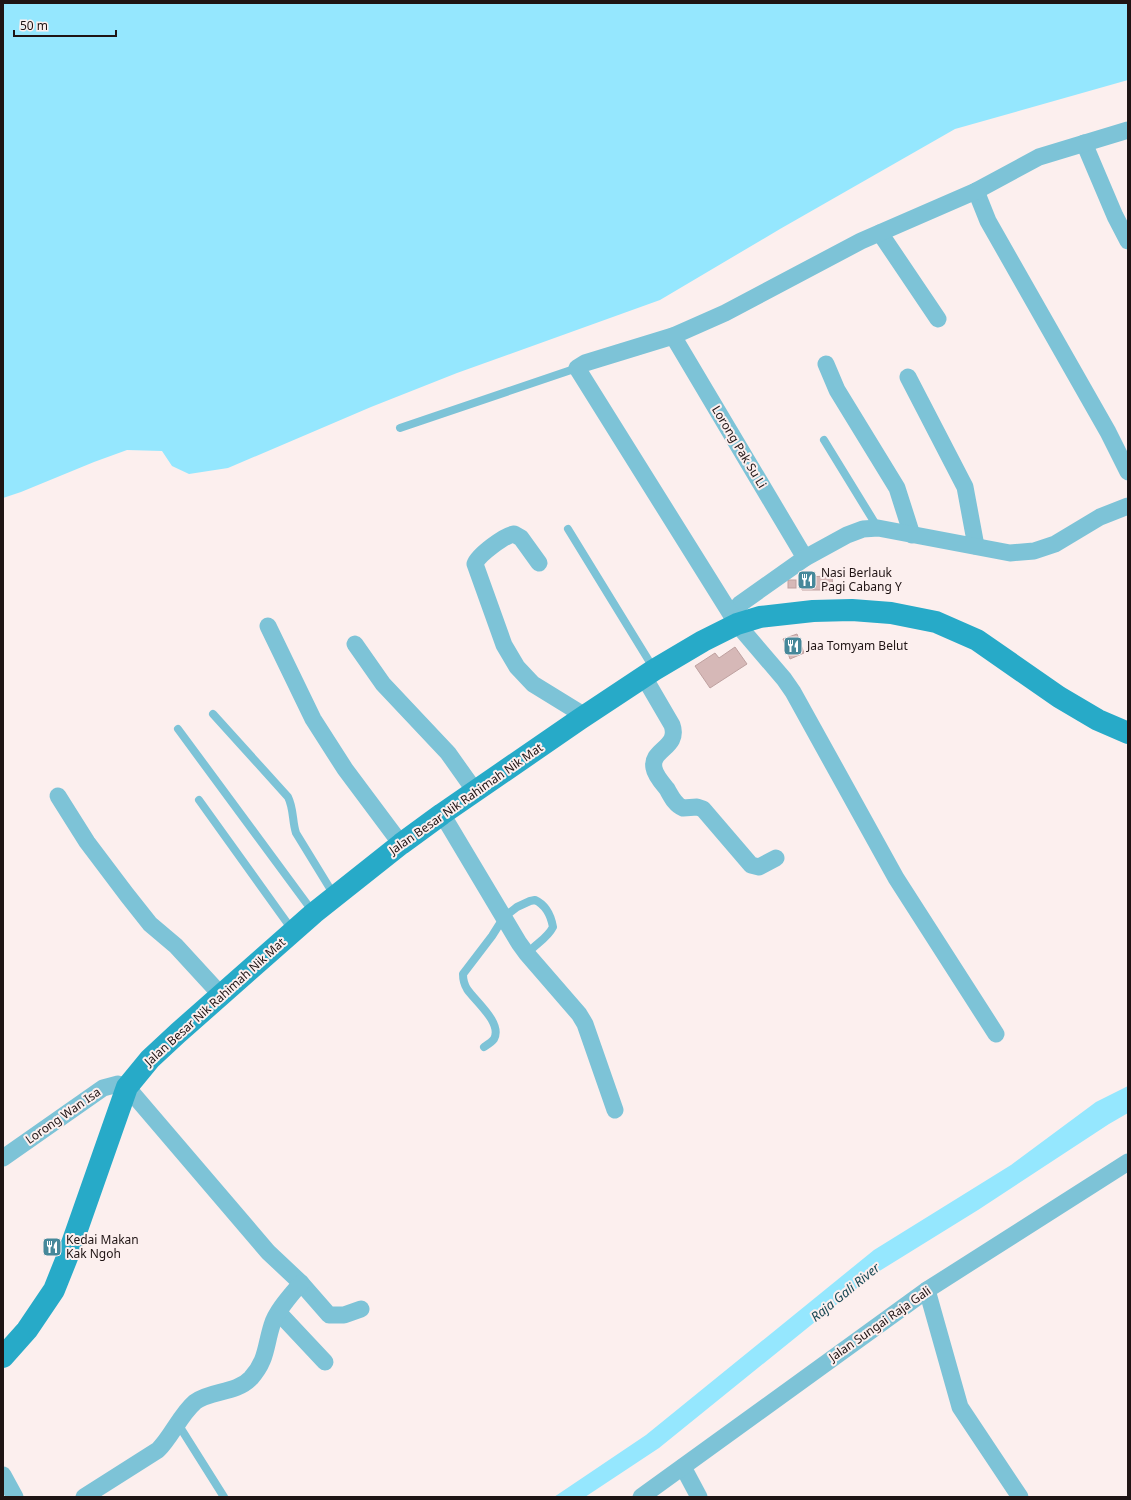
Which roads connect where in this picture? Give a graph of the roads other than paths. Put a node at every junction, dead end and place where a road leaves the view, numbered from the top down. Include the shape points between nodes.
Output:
1 (1128, 130) edge
2 (1084, 143) junction
3 (976, 191) junction
4 (880, 233) junction
5 (1128, 241) edge
6 (938, 319) dead end
7 (673, 336) junction
8 (826, 364) dead end
9 (578, 368) junction
10 (908, 377) dead end
11 (400, 428) dead end
12 (824, 440) dead end
13 (1128, 472) edge
14 (1128, 506) edge
15 (878, 528) junction
16 (568, 529) dead end
17 (912, 535) junction
18 (976, 546) junction
19 (805, 558) junction
20 (539, 563) dead end
21 (734, 619) junction
22 (268, 626) dead end
23 (355, 644) dead end
24 (649, 674) junction
25 (213, 714) dead end
26 (585, 716) junction
27 (178, 729) dead end
28 (1128, 733) edge
29 (475, 791) junction
30 (58, 796) dead end
31 (199, 800) dead end
32 (442, 814) junction
33 (402, 844) junction
34 (776, 858) dead end
35 (334, 895) junction
36 (314, 912) junction
37 (504, 917) junction
38 (293, 932) junction
39 (527, 954) junction
40 (221, 994) junction
41 (996, 1034) dead end
42 (484, 1047) dead end
43 (127, 1087) junction
44 (615, 1110) dead end
45 (5, 1154) edge
46 (1128, 1162) edge
47 (301, 1283) junction
48 (927, 1290) junction
49 (361, 1309) dead end
50 (279, 1313) junction
51 (3, 1357) edge
52 (324, 1362) dead end
53 (178, 1424) junction
54 (683, 1467) junction
55 (3, 1475) edge
56 (15, 1497) edge
57 (84, 1497) edge
58 (224, 1497) edge
59 (641, 1497) edge
60 (700, 1497) edge
61 (1020, 1497) edge

1 - 2 street
2 - 3 street via 1039,157
2 - 5 street
3 - 4 street
3 - 13 street via 988,221 1108,432
4 - 6 street
4 - 7 street via 725,313
7 - 9 street via 585,363
7 - 19 street, Lorong Pak Su Li
8 - 17 street via 837,390 897,488
9 - 11 lane
9 - 21 street
10 - 18 street via 965,487
12 - 15 lane
14 - 18 street via 1100,517 1055,544 1034,551 1010,553
15 - 17 street
15 - 19 street via 852,533
16 - 24 lane
17 - 18 street
19 - 21 street via 740,604
20 - 26 street via 521,538 514,534 506,536 479,556 475,564 504,645 517,667 534,684
21 - 24 street, Jalan Besar Nik Rahimah Nik Mat
21 - 28 street, Jalan Besar Nik Rahimah Nik Mat via 844,610 891,613 936,622 976,640 1059,697 1098,720
21 - 41 street via 793,692 893,874
22 - 33 street via 313,719 345,769
23 - 29 street via 383,684 446,749
24 - 26 street, Jalan Besar Nik Rahimah Nik Mat
24 - 34 street via 675,732 670,743 654,760 653,766 676,802 683,808 703,809 751,865 759,867
25 - 35 lane via 288,797 296,833
26 - 29 street, Jalan Besar Nik Rahimah Nik Mat
27 - 36 lane
29 - 32 street, Jalan Besar Nik Rahimah Nik Mat
30 - 40 street via 87,842 150,924 176,946
31 - 38 lane
32 - 33 street, Jalan Besar Nik Rahimah Nik Mat
32 - 37 street
33 - 35 street, Jalan Besar Nik Rahimah Nik Mat
35 - 36 street, Jalan Besar Nik Rahimah Nik Mat
36 - 38 street, Jalan Besar Nik Rahimah Nik Mat
37 - 39 street
37 - 39 lane via 530,900 544,906 553,926 547,937
37 - 42 lane via 463,974 467,988 493,1021 496,1032 494,1039
38 - 40 street, Jalan Besar Nik Rahimah Nik Mat
39 - 44 street via 580,1014
40 - 43 street, Jalan Besar Nik Rahimah Nik Mat via 150,1059
43 - 45 street, Lorong Wan Isa via 118,1084 103,1088
43 - 47 street via 268,1252
43 - 51 street, Jalan Besar Nik Rahimah Nik Mat via 54,1290 27,1330
46 - 48 street, Jalan Sungai Raja Gali
47 - 49 street via 329,1315 344,1315
47 - 50 street
48 - 54 street, Jalan Sungai Raja Gali
48 - 61 street via 960,1407
50 - 52 street
50 - 53 street via 272,1324 263,1360 250,1379 234,1389 196,1402
53 - 57 street via 158,1450
53 - 58 lane
54 - 59 street, Jalan Sungai Raja Gali
54 - 60 street
55 - 56 street

